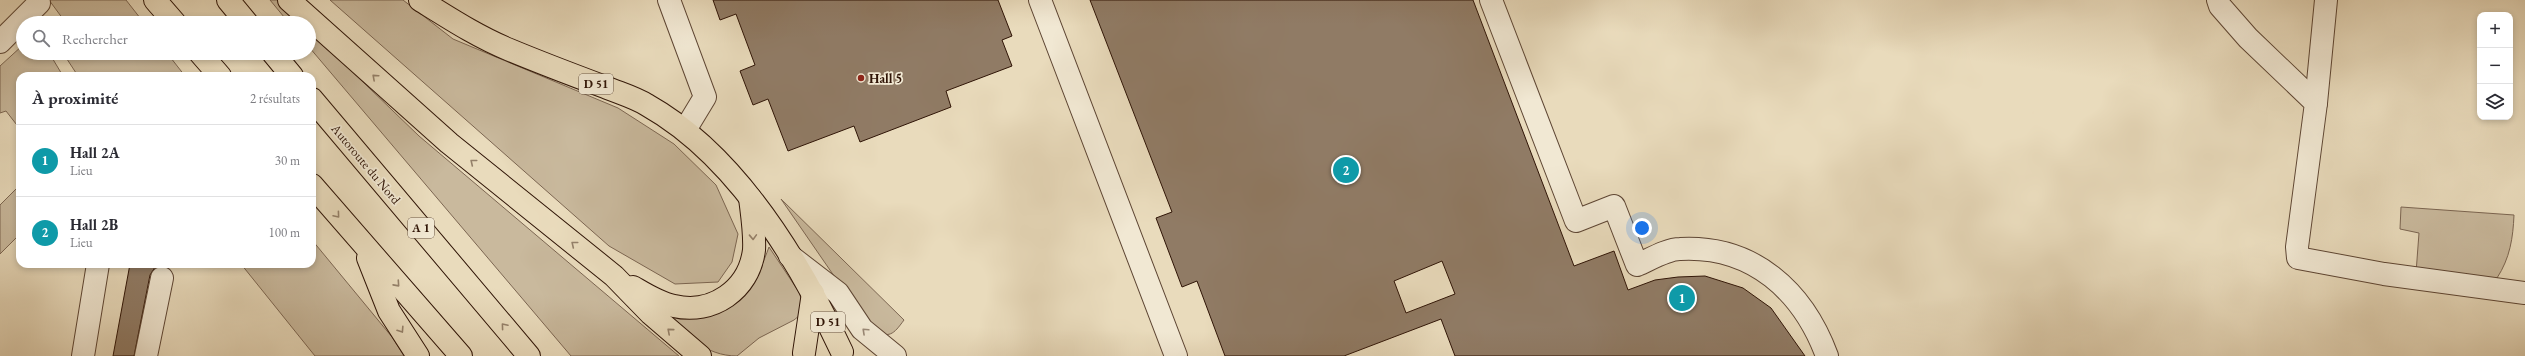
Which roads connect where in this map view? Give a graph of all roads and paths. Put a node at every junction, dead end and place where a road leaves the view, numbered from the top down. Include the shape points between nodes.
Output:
1 (155, 0) edge
2 (228, 0) edge
3 (289, 0) edge
4 (420, 0) edge
5 (669, 0) edge
6 (1040, 0) edge
7 (1491, 0) edge
8 (2218, 0) edge
9 (2326, 0) edge
10 (39, 3) dead end
11 (26, 16) edge
12 (169, 16) edge
13 (241, 16) edge
14 (307, 16) edge
15 (316, 24) edge
16 (16, 26) edge
17 (0, 42) edge
18 (206, 60) edge
19 (279, 60) edge
20 (217, 72) edge
21 (289, 72) edge
22 (2316, 103) junction
23 (316, 104) edge
24 (685, 130) junction
25 (316, 190) edge
26 (750, 198) junction
27 (362, 244) junction
28 (789, 255) junction
29 (97, 268) edge
30 (614, 276) junction
31 (162, 278) dead end
32 (813, 293) junction
33 (2525, 293) edge
34 (801, 354) edge
35 (847, 354) edge
36 (83, 356) edge
37 (146, 356) edge
38 (418, 356) edge
39 (462, 356) edge
40 (529, 356) edge
41 (700, 356) edge
42 (895, 356) edge
43 (1176, 356) edge
44 (1827, 356) edge

1 - 12 main road
2 - 13 main road
14 -> 3 main road
4 - 24 main road, D 51 via 455,22 508,49 646,104
5 - 24 street via 705,97
6 - 43 street
7 - 44 street via 1576,221 1614,206 1637,265 1678,249 1714,251 1753,264 1780,281 1801,304
8 - 22 street via 2220,6 2248,38
9 - 22 street
10 - 11 street
30 -> 15 main road via 449,143
16 - 17 street
18 - 20 main road
19 - 21 main road
22 - 33 street via 2297,247 2298,258 2384,274
40 -> 23 main road, Autoroute du Nord / A 1
24 - 26 main road, D 51 via 717,159
25 -> 27 main road
26 - 28 main road, D 51
26 -> 30 main road via 754,237 751,262 739,286 720,301 697,308 672,306
27 -> 38 main road via 389,311
27 -> 39 main road
28 - 32 main road, D 51
42 -> 28 street via 862,329 838,293
29 - 36 street
41 -> 30 main road via 651,314
31 - 37 street
32 - 34 main road, D 51
32 - 35 main road, D 51
34 - 35 main road via 823,350

